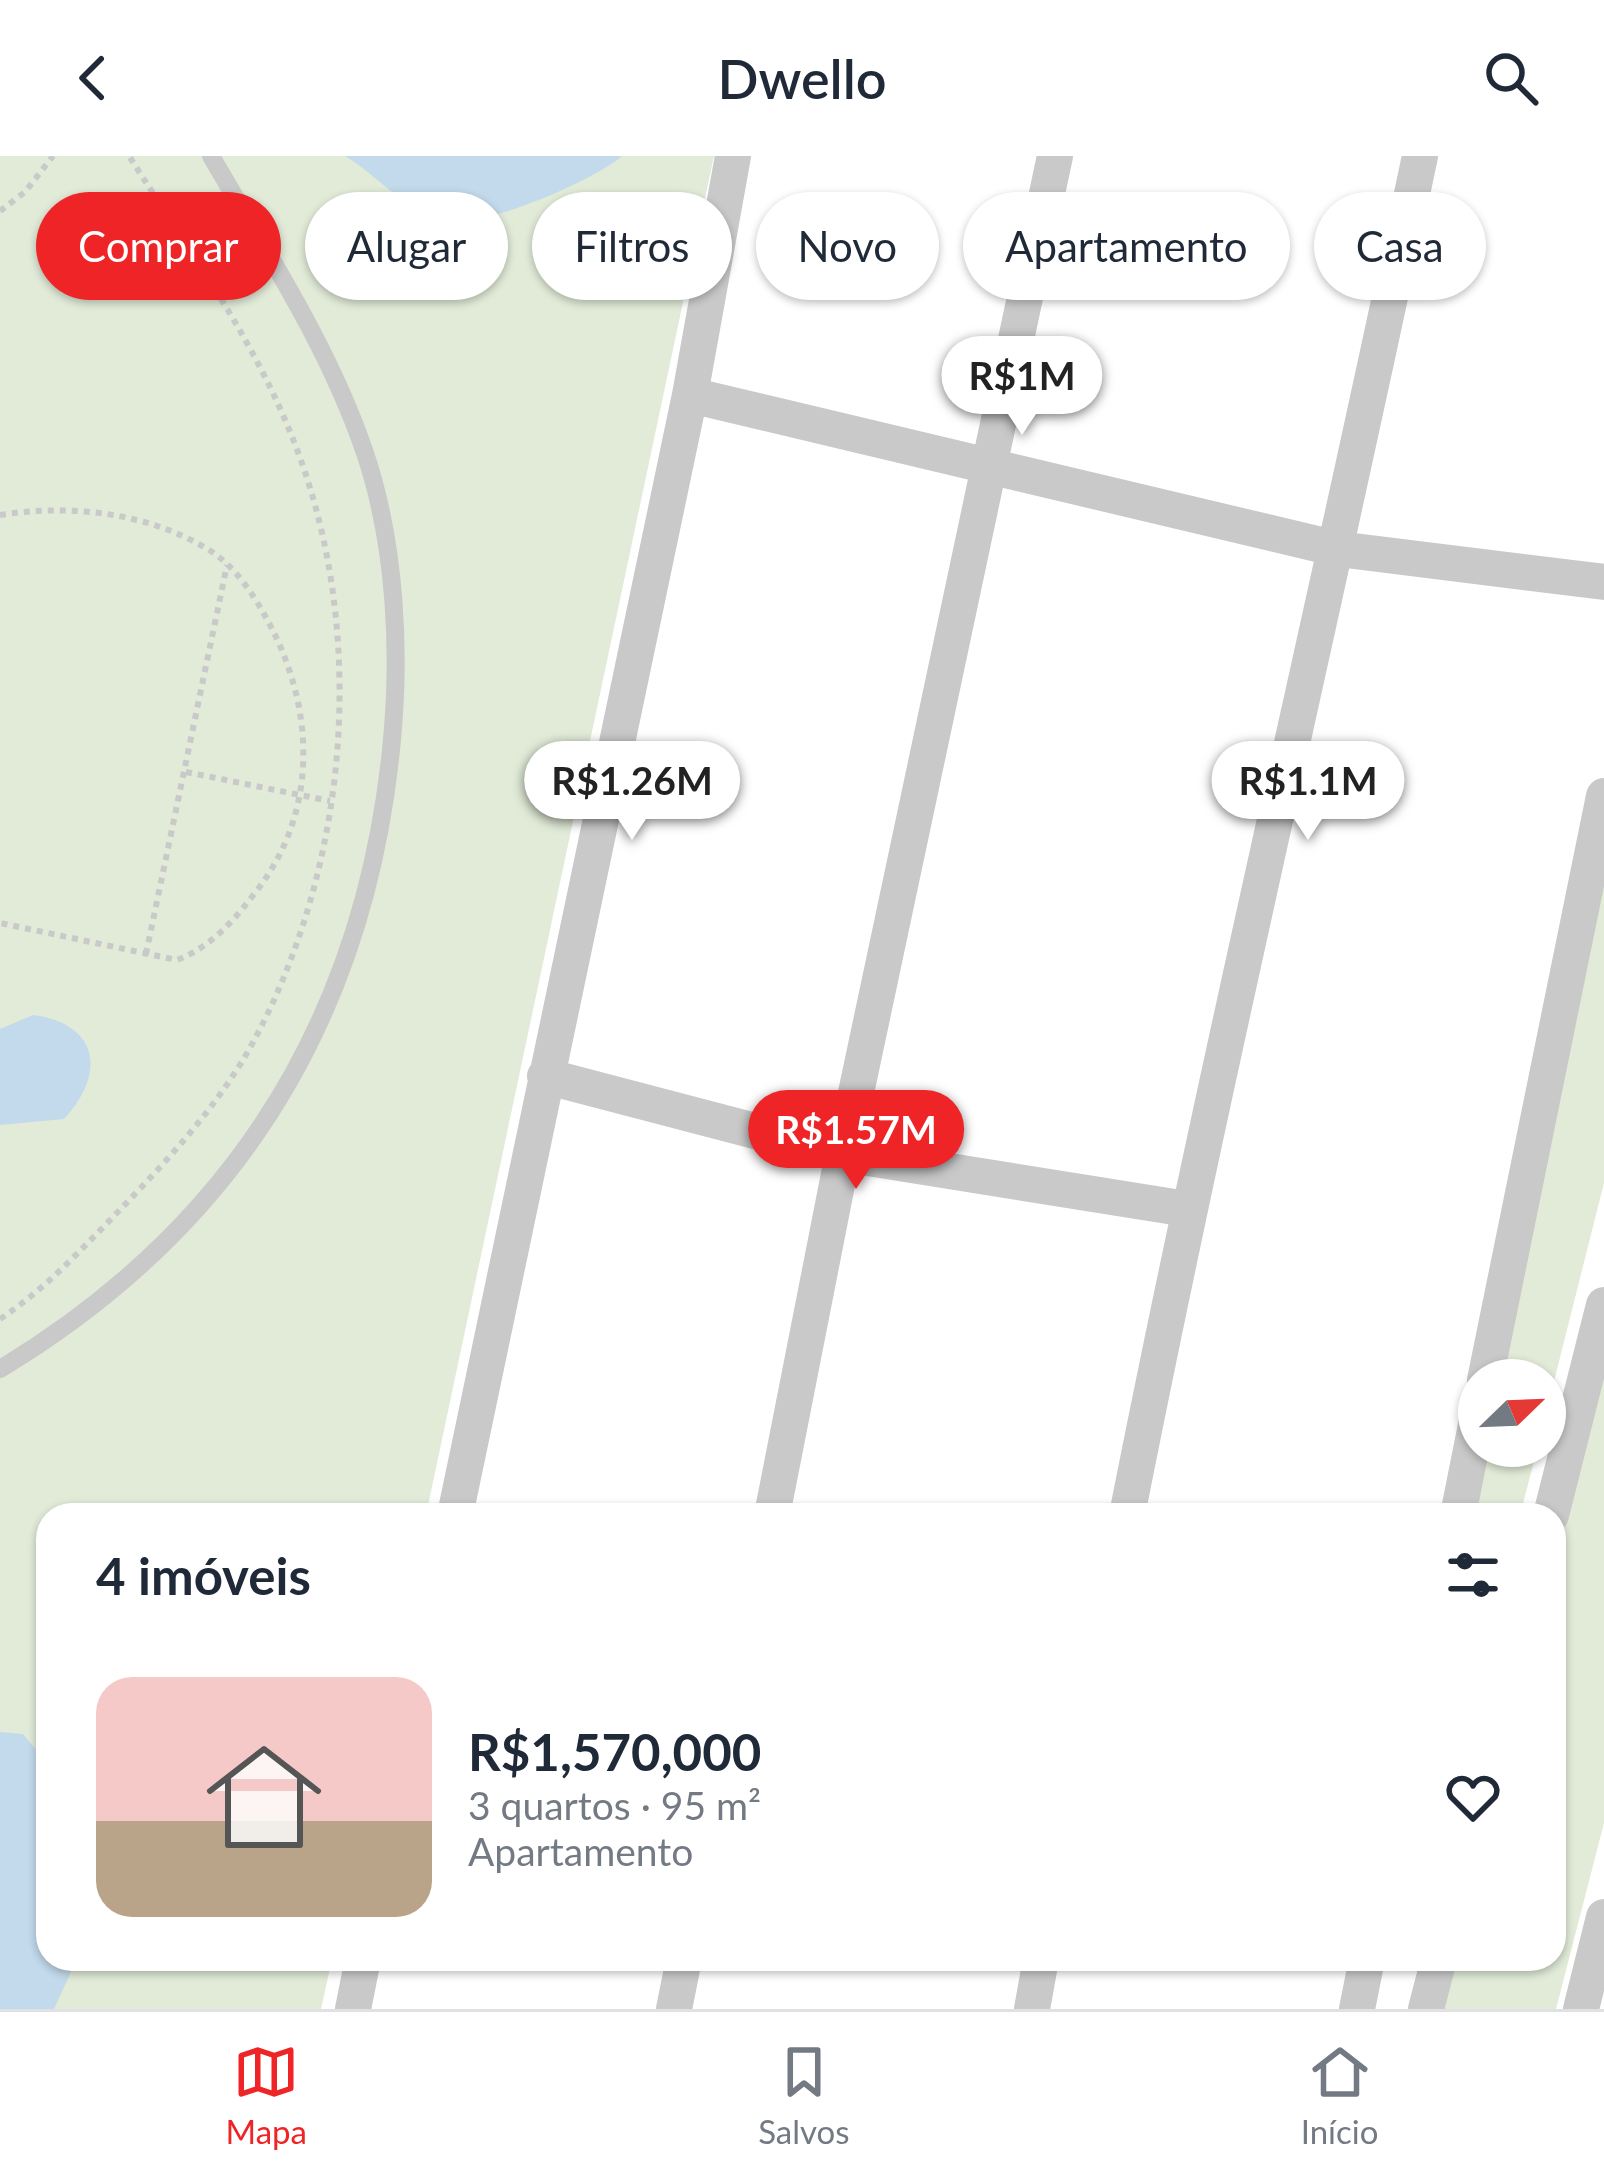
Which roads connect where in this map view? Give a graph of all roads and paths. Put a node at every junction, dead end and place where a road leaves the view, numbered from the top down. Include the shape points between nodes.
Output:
1 (53, 156) edge
2 (129, 156) edge
3 (211, 156) edge
4 (733, 156) edge
5 (1055, 156) edge
6 (1420, 156) edge
7 (0, 211) edge
8 (690, 395) junction
9 (992, 467) junction
10 (0, 514) edge
11 (1338, 549) junction
12 (227, 565) junction
13 (1604, 582) edge
14 (186, 772) junction
15 (300, 795) junction
16 (1604, 796) edge
17 (331, 801) junction
18 (0, 923) edge
19 (146, 954) junction
20 (545, 1076) junction
21 (843, 1154) junction
22 (1187, 1209) junction
23 (1604, 1305) edge
24 (0, 1319) edge
25 (1489, 1359) edge
26 (0, 1369) edge
27 (1468, 1467) edge
28 (456, 1503) edge
29 (774, 1503) edge
30 (1129, 1503) edge
31 (1460, 1503) edge
32 (1554, 1503) edge
33 (1604, 1917) edge
34 (361, 1971) edge
35 (682, 1971) edge
36 (1039, 1971) edge
37 (1365, 1971) edge
38 (1436, 1971) edge
39 (353, 2009) edge
40 (674, 2009) edge
41 (1032, 2009) edge
42 (1357, 2009) edge
43 (1426, 2009) edge
44 (1581, 2009) edge

1 - 7 path
2 - 17 path via 255,355 301,458 338,637 341,710
3 - 26 lane via 299,305 367,458 394,633 387,791 351,951 279,1103 208,1196 132,1276
4 - 8 street
5 - 9 street
6 - 11 street
8 - 9 street
8 - 20 street
9 - 11 street
9 - 21 street
10 - 12 path via 115,515 192,541
11 - 13 street
11 - 22 street
12 - 14 path
12 - 15 path via 254,597 295,680 305,753
14 - 15 path
14 - 19 path
15 - 17 path
15 - 19 path via 266,878 218,936 177,960
16 - 25 street
17 - 24 path via 296,938 230,1080 145,1184 34,1297
18 - 19 path
20 - 21 street
20 - 28 street
21 - 22 street
21 - 29 street
22 - 30 street
23 - 32 street
27 - 31 street
33 - 44 street
34 - 39 street
35 - 40 street
36 - 41 street
37 - 42 street
38 - 43 street

